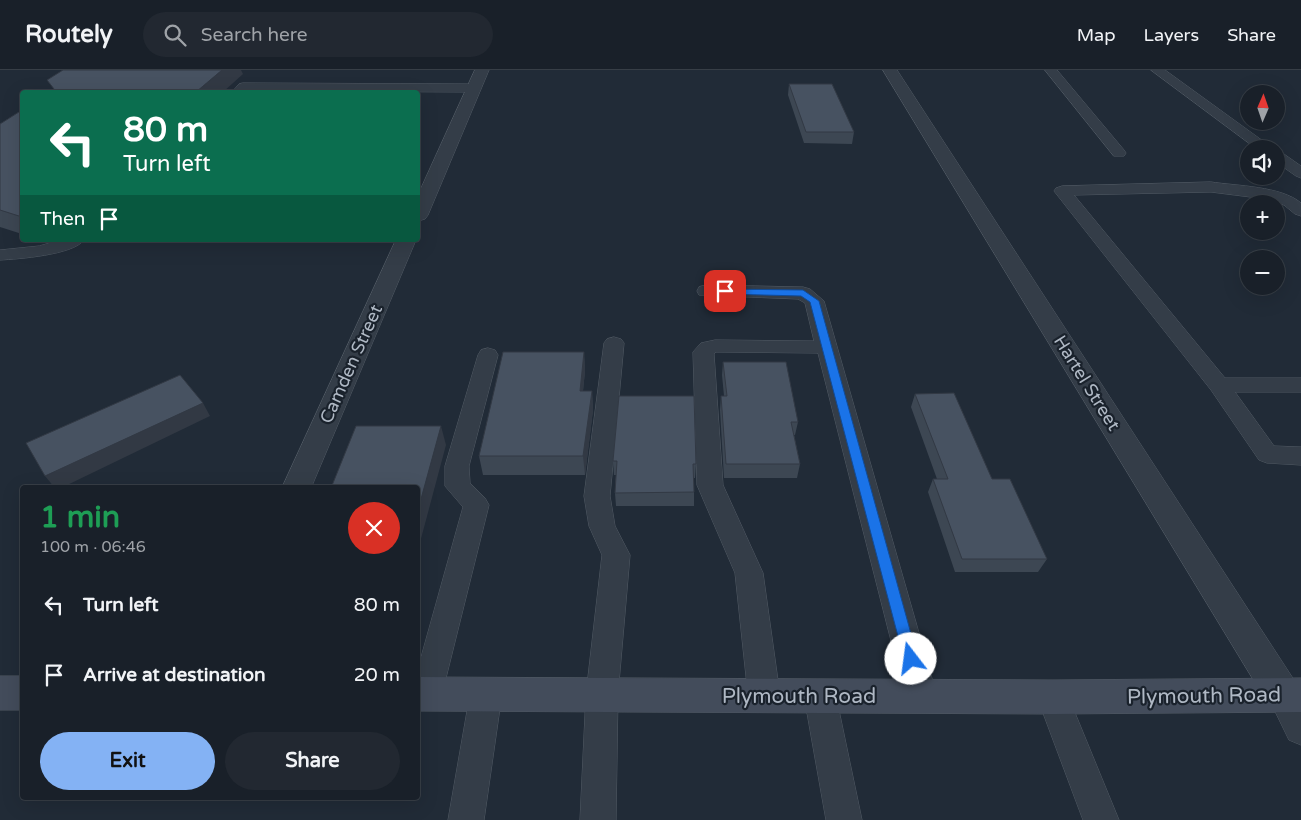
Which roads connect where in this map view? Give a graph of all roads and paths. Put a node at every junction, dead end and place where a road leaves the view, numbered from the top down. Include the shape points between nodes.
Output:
1 (482, 70) edge
2 (890, 70) edge
3 (1051, 70) edge
4 (1157, 70) edge
5 (254, 76) dead end
6 (474, 88) junction
7 (240, 90) edge
8 (1254, 140) edge
9 (1119, 153) dead end
10 (1285, 161) edge
11 (1301, 173) edge
12 (420, 210) edge
13 (1301, 211) edge
14 (71, 242) edge
15 (405, 242) edge
16 (0, 255) edge
17 (706, 291) dead end
18 (614, 342) dead end
19 (828, 347) junction
20 (488, 355) dead end
21 (1219, 385) junction
22 (1301, 385) edge
23 (1301, 456) edge
24 (297, 485) edge
25 (0, 693) edge
26 (20, 693) edge
27 (422, 694) edge
28 (486, 694) junction
29 (602, 694) junction
30 (1292, 695) edge
31 (764, 696) junction
32 (820, 696) junction
33 (921, 696) junction
34 (1053, 697) junction
35 (1301, 729) edge
36 (466, 820) edge
37 (598, 820) edge
38 (844, 820) edge
39 (1101, 820) edge

1 - 6 street
2 - 30 street, Hartel Street
3 - 9 lane
4 - 8 lane
5 - 7 lane
6 - 7 lane
6 - 12 street
10 - 11 lane
13 - 21 lane via 1290,202 1269,195 1211,187 1062,191
14 - 16 lane via 20,254
15 - 24 street, Camden Street
17 - 19 lane via 803,293 810,296 817,306
18 - 29 lane via 597,496 602,526 616,555
19 - 31 lane via 716,346 703,352 710,485 749,573
19 - 33 lane
20 - 27 lane via 457,466 458,486 476,505
21 - 22 lane
21 - 23 lane via 1267,454
25 - 26 main road
27 - 28 main road, Plymouth Road
28 - 29 main road, Plymouth Road
28 - 36 lane
29 - 31 main road, Plymouth Road
29 - 37 lane
30 - 34 main road, Plymouth Road
30 - 35 lane
31 - 32 main road, Plymouth Road
32 - 33 main road, Plymouth Road
32 - 38 lane
33 - 34 main road, Plymouth Road
34 - 39 lane

